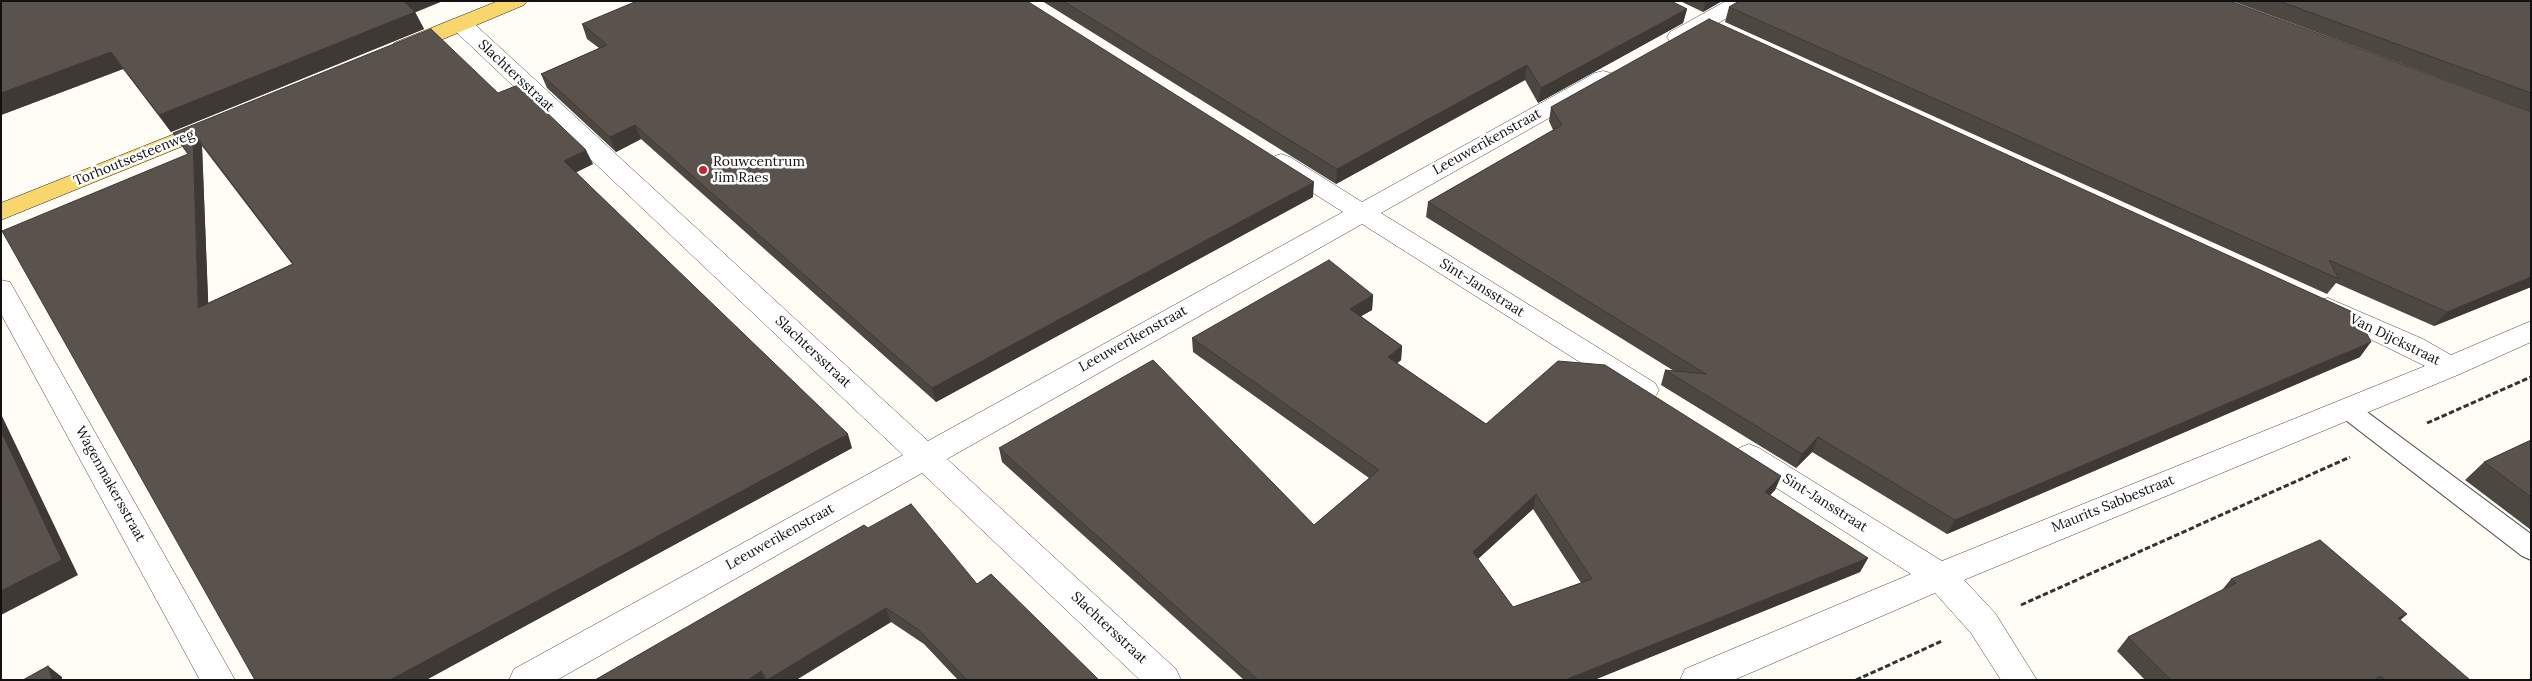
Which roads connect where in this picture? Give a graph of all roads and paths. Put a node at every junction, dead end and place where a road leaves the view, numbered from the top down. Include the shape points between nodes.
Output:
1 (517, 1) edge
2 (1742, 1) edge
3 (1681, 12) edge
4 (1704, 22) junction
5 (461, 24) junction
6 (1731, 35) edge
7 (1661, 46) edge
8 (385, 56) edge
9 (1618, 70) edge
10 (229, 119) edge
11 (1260, 149) edge
12 (1, 212) edge
13 (1361, 212) junction
14 (1, 289) edge
15 (2304, 297) edge
16 (2531, 331) edge
17 (2450, 367) junction
18 (2531, 377) edge
19 (1663, 402) edge
20 (2347, 409) junction
21 (2387, 441) junction
22 (1730, 444) edge
23 (924, 456) junction
24 (2531, 549) edge
25 (1940, 576) junction
26 (1983, 622) junction
27 (218, 680) edge
28 (526, 680) edge
29 (1164, 680) edge
30 (1697, 680) edge
31 (1856, 680) edge
32 (2020, 680) edge

1 - 5 main road
2 - 4 street
3 - 4 street
4 - 6 street
4 - 7 street
5 - 8 main road
5 - 23 street, Slachtersstraat
9 - 13 street, Leeuwerikenstraat
10 - 12 main road, Torhoutsesteenweg
11 - 13 street, Sint-Jansstraat
13 - 19 street, Sint-Jansstraat
13 - 23 street, Leeuwerikenstraat
14 - 27 street, Wagenmakersstraat
15 - 17 street, Van Dijckstraat via 2413,346
16 - 17 street, Maurits Sabbestraat
17 - 20 street, Maurits Sabbestraat
18 - 21 path
20 - 21 lane
20 - 25 street, Maurits Sabbestraat
21 - 24 lane
21 - 26 path
22 - 25 street, Sint-Jansstraat
23 - 28 street, Leeuwerikenstraat
23 - 29 street, Slachtersstraat
25 - 26 street, Sint-Jansstraat
25 - 30 street, Maurits Sabbestraat
26 - 31 path
26 - 32 street, Sint-Jansstraat

